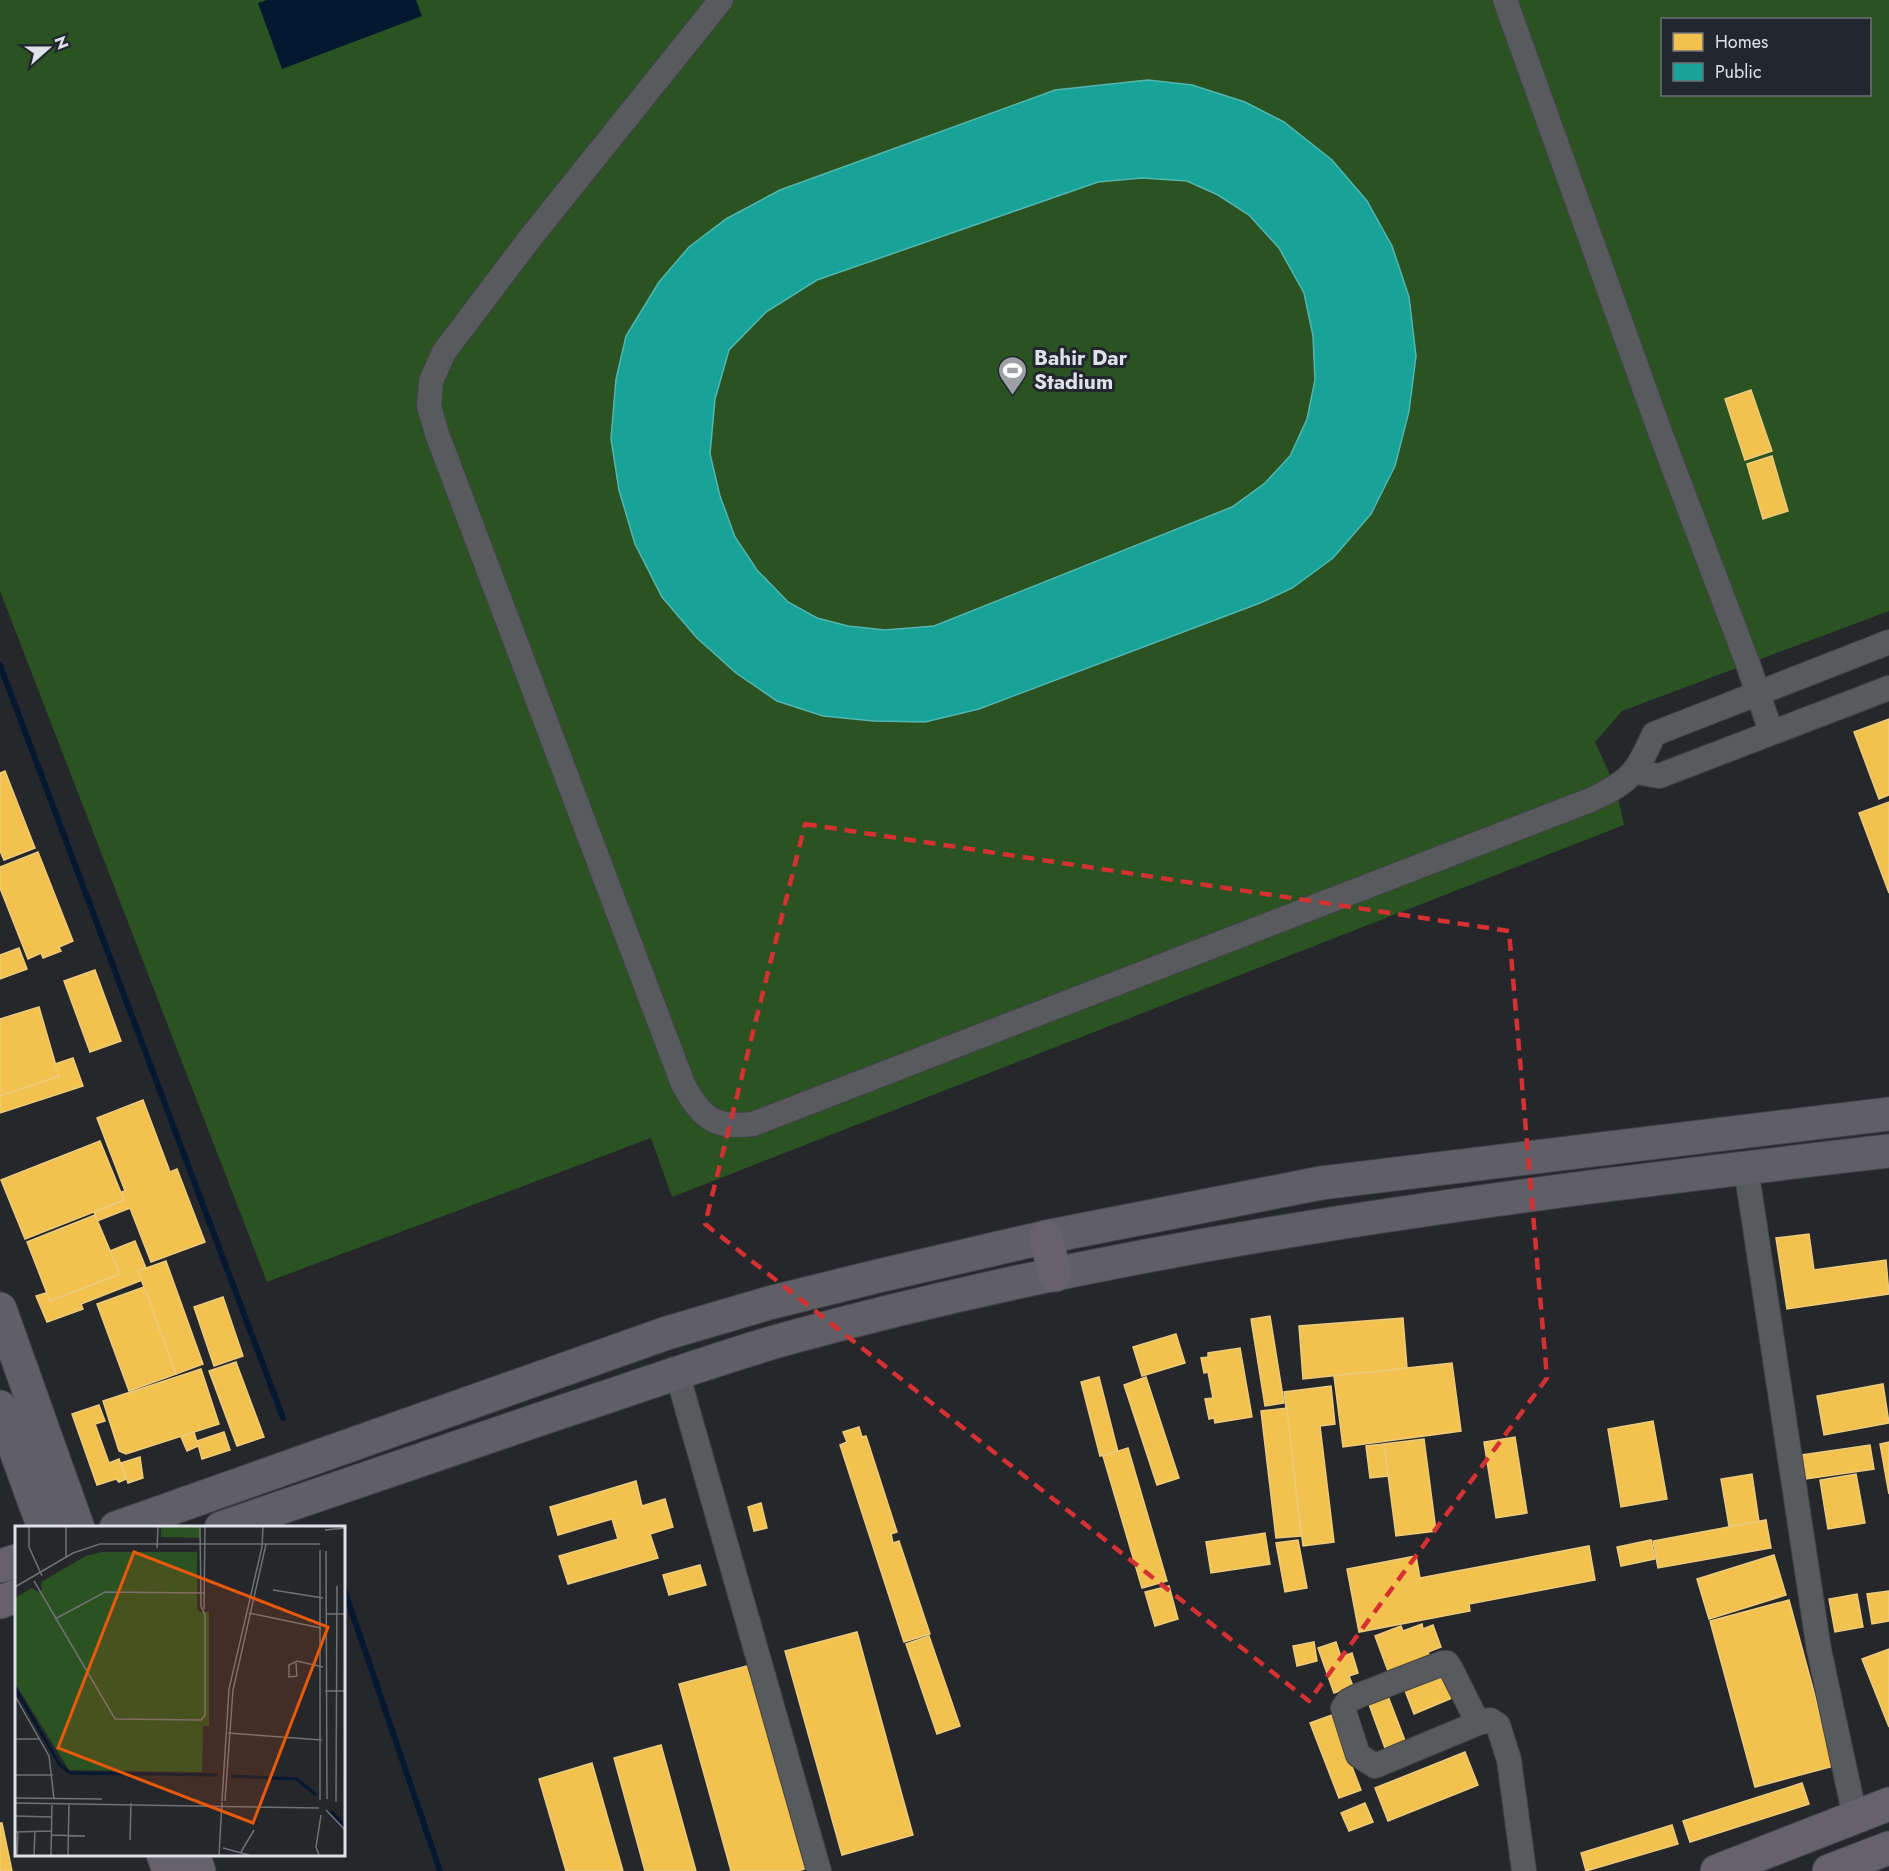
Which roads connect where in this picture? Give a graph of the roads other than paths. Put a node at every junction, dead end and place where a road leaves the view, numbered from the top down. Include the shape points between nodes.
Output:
1 (721, 0) edge
2 (1505, 0) edge
3 (1889, 642) edge
4 (1889, 688) edge
5 (1758, 692) junction
6 (1770, 732) junction
7 (1636, 772) junction
8 (1889, 1114) edge
9 (1889, 1151) edge
10 (1746, 1168) junction
11 (1046, 1237) junction
12 (1054, 1275) junction
13 (0, 1310) edge
14 (677, 1373) junction
15 (0, 1407) edge
16 (44, 1526) edge
17 (78, 1526) edge
18 (119, 1526) edge
19 (224, 1526) edge
20 (15, 1561) edge
21 (0, 1566) edge
22 (15, 1596) edge
23 (0, 1602) edge
24 (1478, 1723) junction
25 (1889, 1804) edge
26 (1855, 1818) junction
27 (1889, 1848) edge
28 (163, 1856) edge
29 (194, 1856) edge
30 (1756, 1864) edge
31 (169, 1871) edge
32 (199, 1871) edge
33 (819, 1871) edge
34 (1524, 1871) edge
35 (1717, 1871) edge
36 (1829, 1871) edge

1 - 7 street via 444,352 431,381 429,406 683,1084 695,1107 711,1120 730,1127 753,1124 1593,799
2 - 5 street
3 - 5 street
4 - 6 street
5 - 6 street
5 - 7 street via 1654,734
6 - 7 street via 1659,776
8 - 11 street via 1321,1183
9 - 10 street
10 - 12 street via 1327,1224
10 - 26 street via 1819,1650
11 - 12 main road
11 - 18 street via 769,1303 667,1333
12 - 14 street via 783,1340
13 - 17 street
14 - 19 street
14 - 33 street
15 - 16 street
20 - 21 main road
22 - 23 main road
24 - 24 street via 1451,1669 1443,1663 1360,1695 1343,1708 1358,1755 1375,1766
24 - 34 street via 1490,1720 1502,1732
25 - 26 main road
26 - 30 main road
27 - 36 main road
28 - 31 main road
29 - 32 main road
30 - 35 main road

